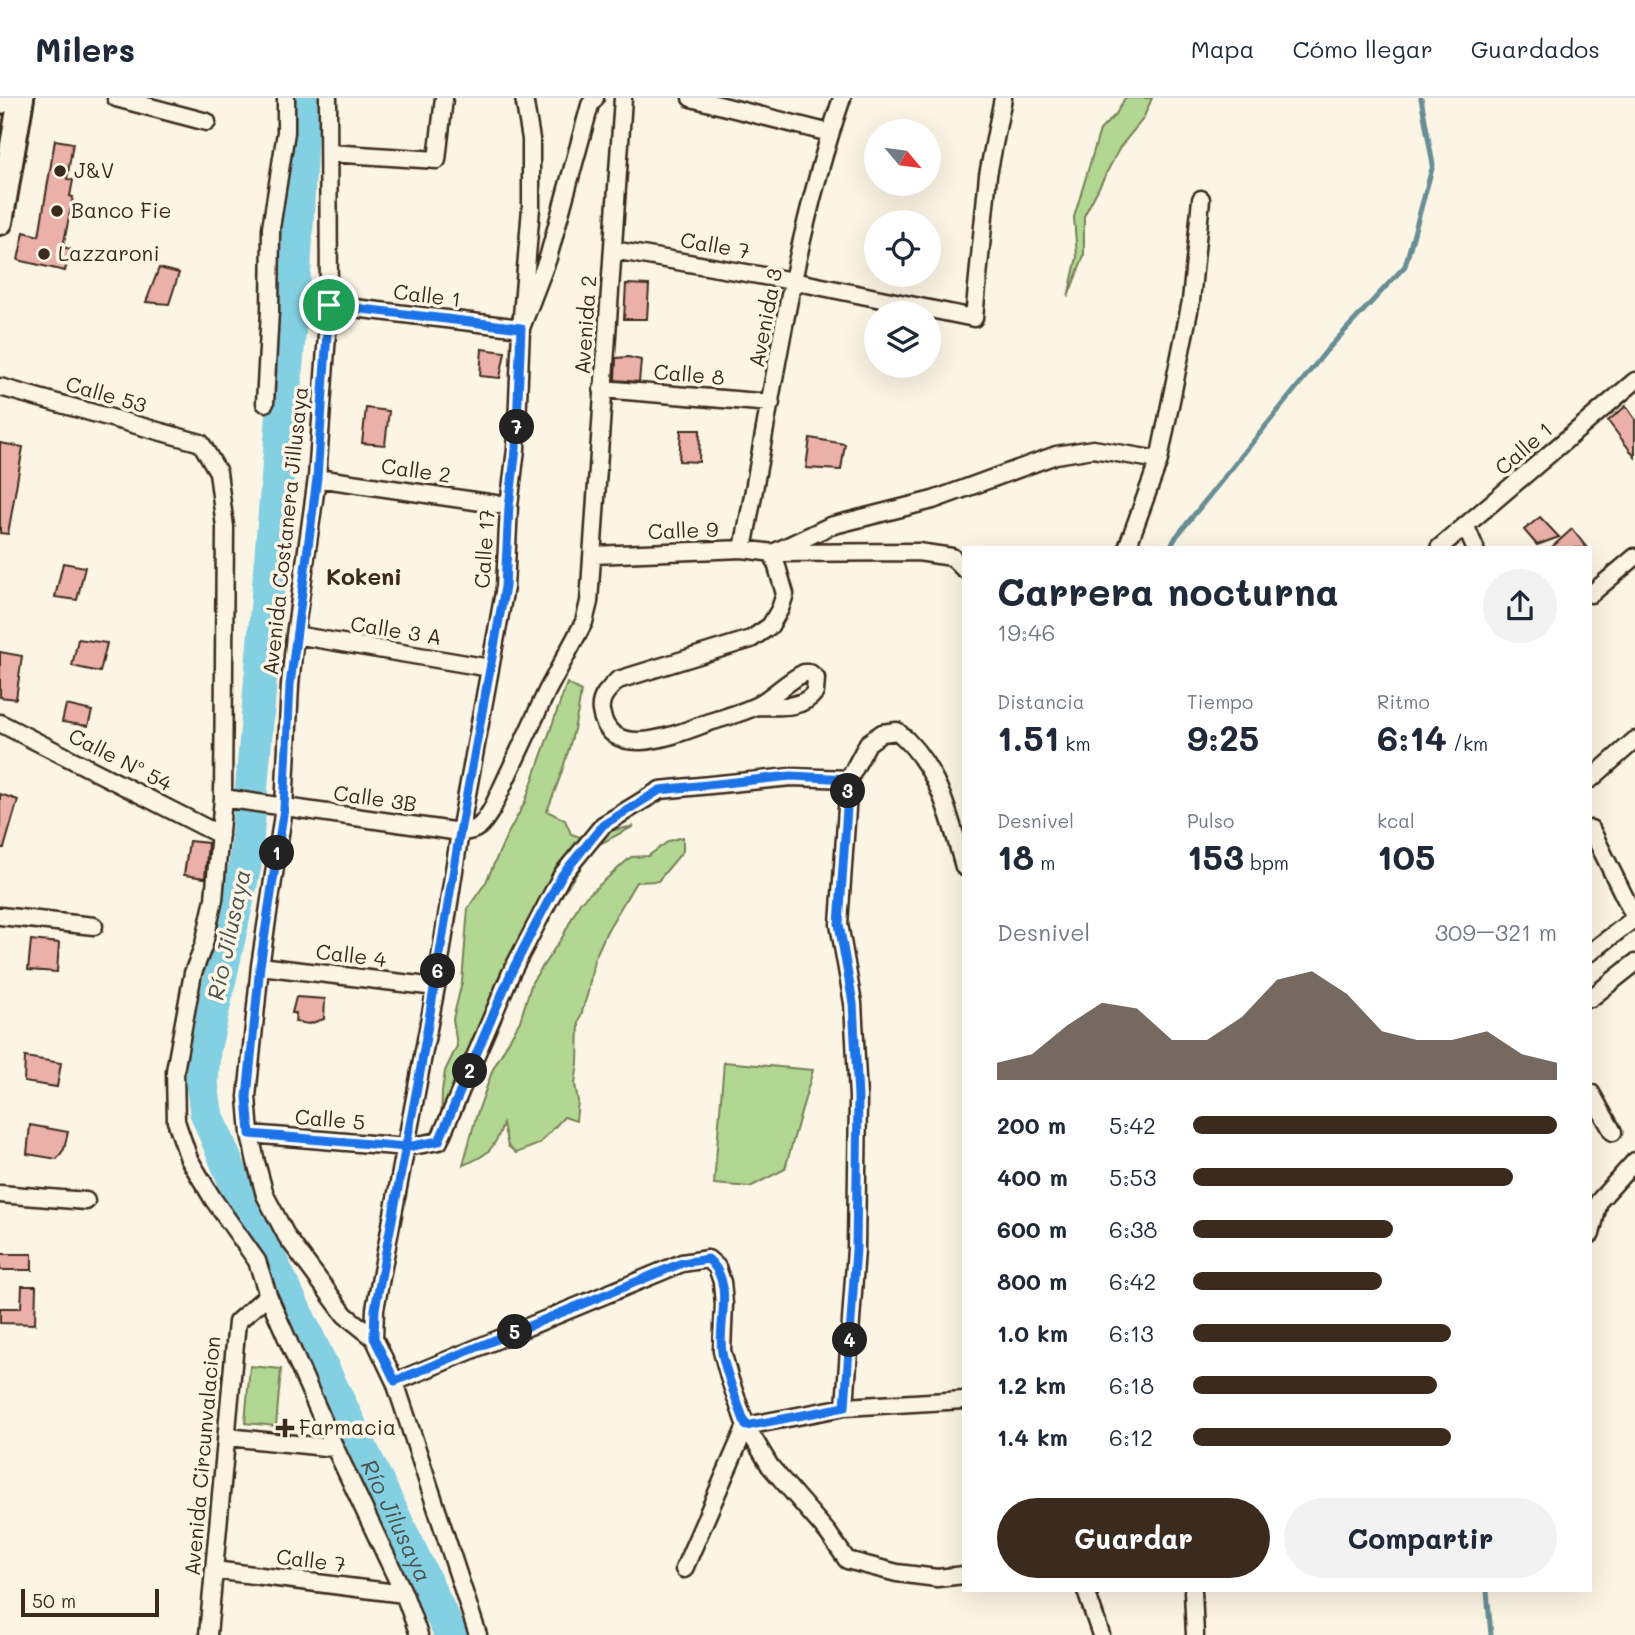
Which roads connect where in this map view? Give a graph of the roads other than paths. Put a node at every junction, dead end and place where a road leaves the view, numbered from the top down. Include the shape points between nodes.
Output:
1 (21, 98) edge
2 (116, 98) edge
3 (286, 98) edge
4 (328, 98) edge
5 (444, 98) edge
6 (524, 98) edge
7 (595, 98) edge
8 (623, 98) edge
9 (691, 98) edge
10 (842, 98) edge
11 (1003, 98) edge
12 (744, 105) edge
13 (207, 122) dead end
14 (830, 133) junction
15 (329, 153) junction
16 (1201, 199) dead end
17 (0, 222) edge
18 (613, 250) junction
19 (793, 281) junction
20 (329, 305) junction
21 (521, 328) junction
22 (1635, 382) edge
23 (0, 387) edge
24 (603, 389) junction
25 (265, 403) dead end
26 (771, 403) junction
27 (1159, 460) junction
28 (317, 478) junction
29 (509, 506) junction
30 (1466, 527) junction
31 (1128, 546) edge
32 (1442, 546) edge
33 (1474, 546) edge
34 (743, 549) junction
35 (773, 553) junction
36 (593, 555) junction
37 (1635, 557) edge
38 (962, 567) edge
39 (1592, 593) edge
40 (295, 635) junction
41 (491, 668) junction
42 (756, 706) dead end
43 (0, 723) edge
44 (1635, 740) edge
45 (1592, 778) edge
46 (849, 779) junction
47 (223, 798) junction
48 (284, 808) junction
49 (1592, 831) edge
50 (460, 832) junction
51 (220, 835) junction
52 (962, 860) edge
53 (0, 916) edge
54 (1635, 918) edge
55 (94, 926) dead end
56 (1592, 951) edge
57 (1635, 963) edge
58 (260, 966) junction
59 (436, 987) junction
60 (1592, 997) edge
61 (1592, 1095) edge
62 (1613, 1132) dead end
63 (250, 1134) junction
64 (407, 1147) junction
65 (1635, 1161) edge
66 (0, 1194) edge
67 (86, 1201) dead end
68 (1592, 1230) edge
69 (268, 1295) junction
70 (374, 1338) junction
71 (395, 1381) junction
72 (962, 1400) edge
73 (845, 1407) junction
74 (746, 1426) junction
75 (227, 1437) junction
76 (335, 1448) junction
77 (684, 1569) dead end
78 (214, 1570) junction
79 (962, 1576) edge
80 (1086, 1592) edge
81 (1193, 1592) edge
82 (404, 1594) junction
83 (208, 1635) edge
84 (419, 1635) edge
85 (478, 1635) edge
86 (1101, 1635) edge
87 (1195, 1635) edge

1 - 17 main road
2 - 13 street
3 - 25 street via 286,132 271,228
4 - 15 street, Avenida Costanera Jillusaya
5 - 15 street via 437,160
6 - 21 street, Calle 17 via 531,139 531,208
7 - 21 street via 548,258
8 - 18 street, Avenida 2
9 - 12 street
10 - 14 street, Avenida 3
11 - 19 street, Calle 7 via 988,175 974,318
12 - 14 street
14 - 19 street, Avenida 3
15 - 20 street, Avenida Costanera Jillusaya
16 - 27 street via 1191,301
18 - 19 street, Calle 7
18 - 24 street, Avenida 2
19 - 26 street, Avenida 3
20 - 21 street, Calle 1
20 - 28 street, Avenida Costanera Jillusaya
21 - 29 street, Calle 17
22 - 30 street, Calle 1
23 - 47 street, Calle 53 via 201,443 218,471 225,527
24 - 26 street, Calle 8
24 - 36 street, Avenida 2
26 - 34 street, Avenida 3
27 - 31 street
27 - 35 street via 1093,449 1056,455 933,500 830,526
28 - 29 street, Calle 2
28 - 40 street, Avenida Costanera Jillusaya
29 - 41 street, Calle 17 via 505,587
30 - 32 street, Calle 1
30 - 33 street
34 - 35 street, Calle 9
34 - 36 street, Calle 9
35 - 38 street, Calle 9 via 918,552 952,557
35 - 42 street via 785,594 770,626 751,639 618,680 600,703 602,719 612,733 650,742
36 - 50 street, Avenida 2 via 583,622 483,825
37 - 39 street
40 - 41 street, Calle 3 A
40 - 48 street, Avenida Costanera Jillusaya
41 - 50 street, Calle 17
43 - 51 street, Calle Nº 54
44 - 45 street
46 - 52 street via 868,743 882,733 897,731 913,744 945,799
46 - 64 street, Calle 5 via 791,776 660,790 603,825 555,887 511,973 439,1141
46 - 73 street via 839,924 853,1003 858,1097 856,1249
47 - 48 street, Calle 3B
47 - 51 street
48 - 50 street, Calle 3B
48 - 58 street, Avenida Costanera Jillusaya
49 - 54 street
50 - 59 street, Calle 17
51 - 69 street via 214,899 193,972 176,1070 176,1121 189,1159 257,1261
53 - 55 street
54 - 56 street
57 - 60 street
58 - 59 street, Calle 4
58 - 63 street, Avenida Costanera Jillusaya via 247,1097
59 - 64 street, Calle 17
61 - 62 street
63 - 64 street, Calle 5
63 - 70 street, Avenida Costanera Jillusaya via 265,1195 287,1237 345,1315
64 - 70 street, Calle 17 via 375,1309
65 - 68 street via 1599,1201
66 - 67 street
69 - 75 street, Avenida Circunvalacion via 237,1322
69 - 76 street
70 - 71 street
71 - 74 street via 682,1263 708,1259 717,1267 722,1282 722,1352
71 - 85 street
72 - 73 street
73 - 74 street
74 - 77 street
74 - 79 street via 770,1466 847,1560 897,1573
75 - 76 street
75 - 78 street, Avenida Circunvalacion
76 - 82 street
78 - 82 street, Calle 7
78 - 83 street, Avenida Circunvalacion
80 - 86 street
81 - 87 street
82 - 84 street

